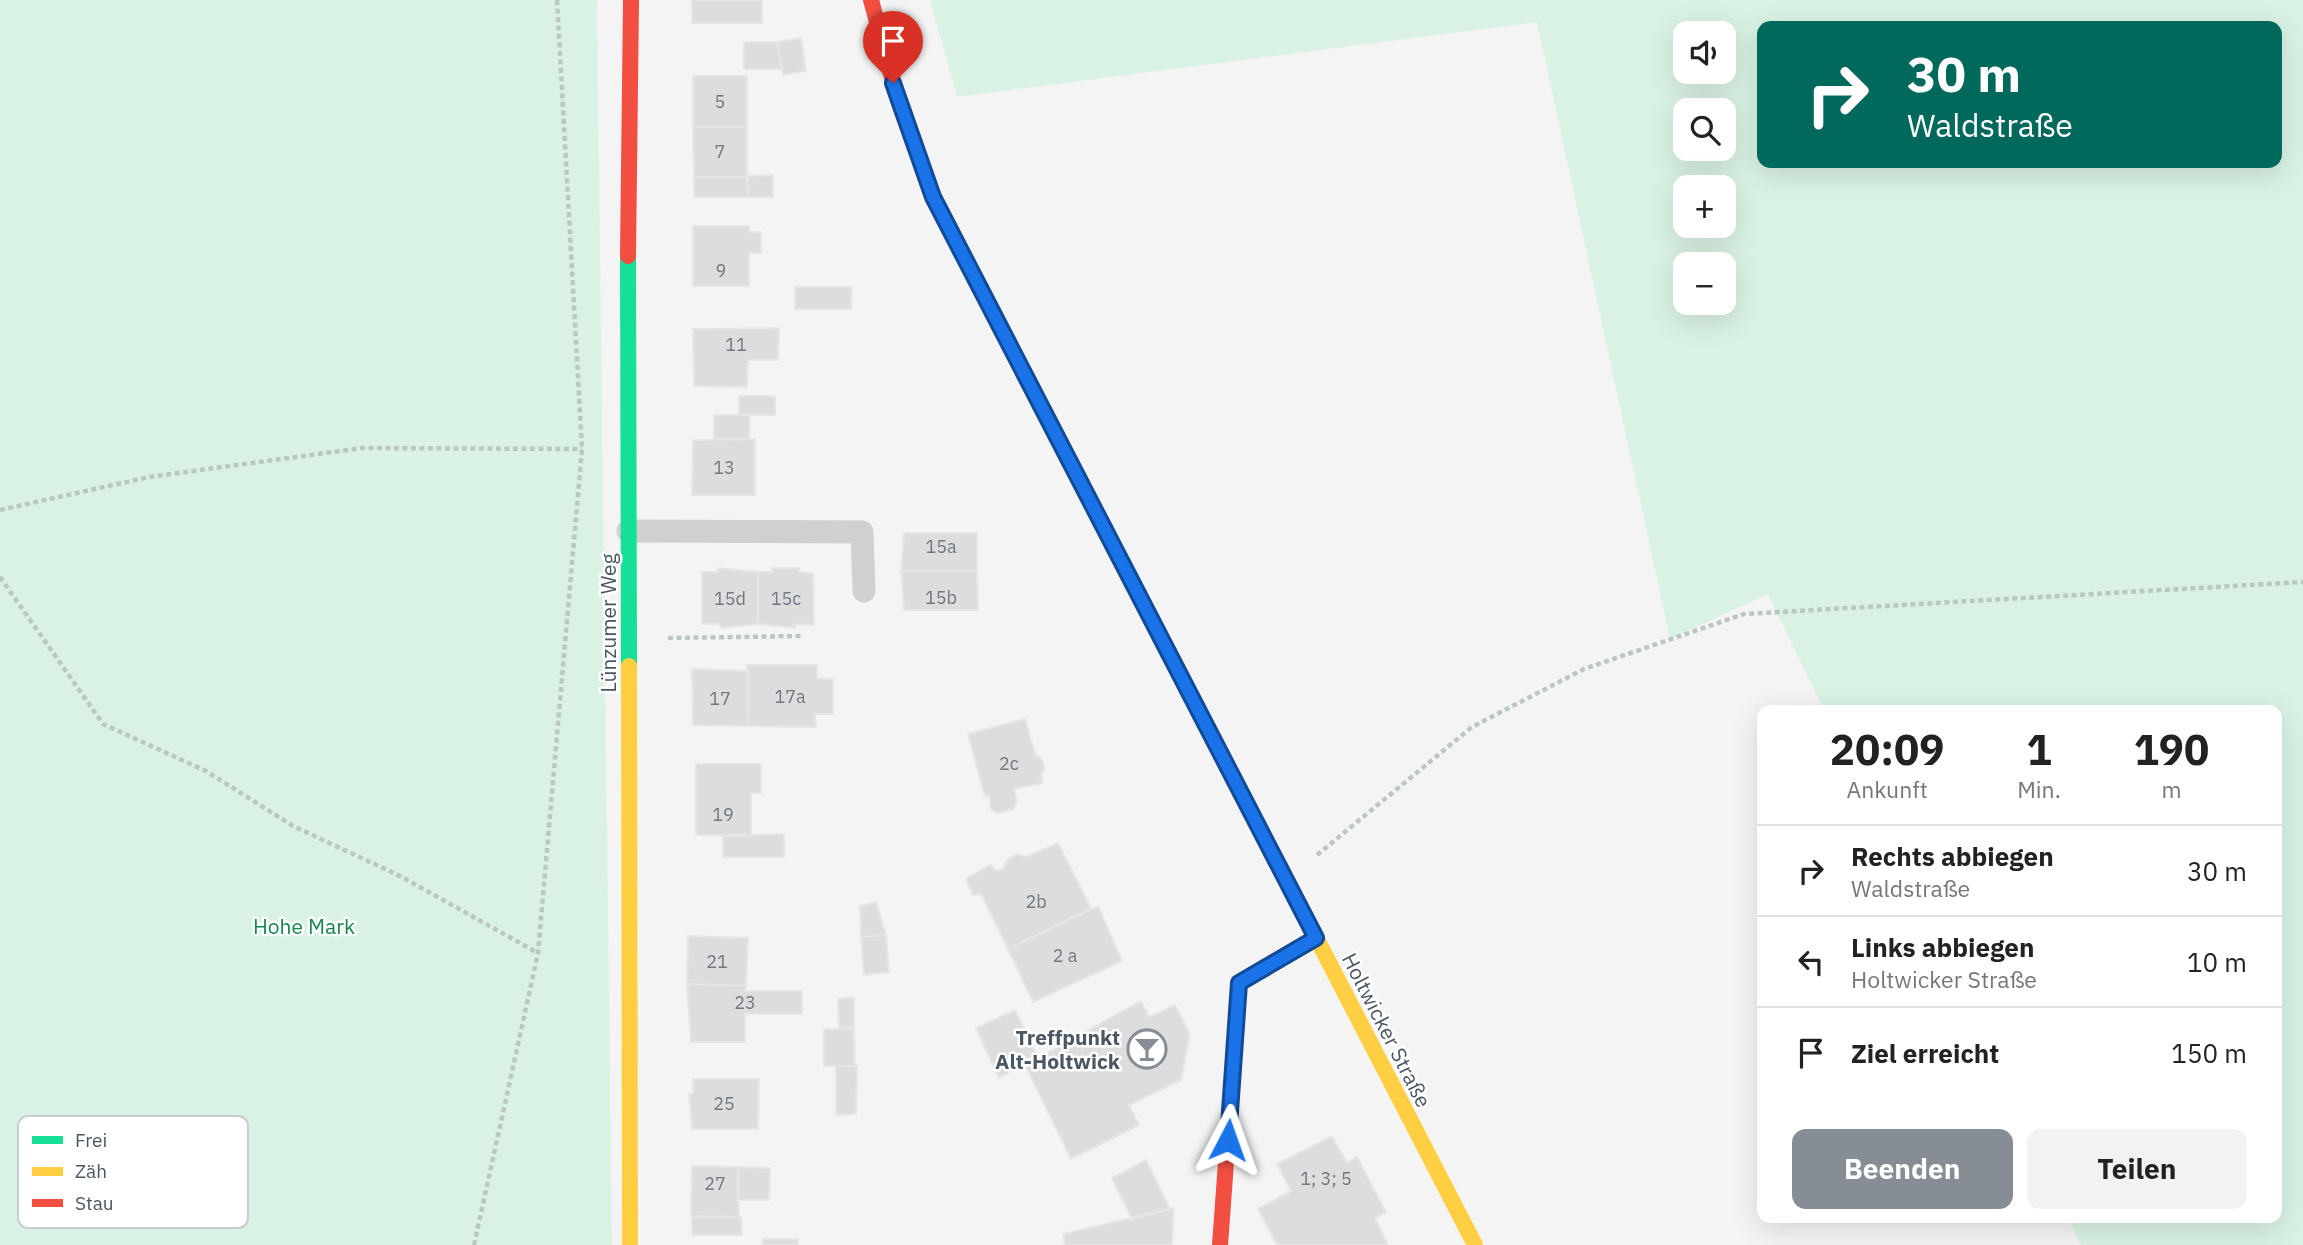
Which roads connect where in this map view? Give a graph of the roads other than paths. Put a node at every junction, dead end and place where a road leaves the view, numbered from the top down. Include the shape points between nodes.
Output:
1 (631, 0) edge
2 (871, 0) edge
3 (628, 531) junction
4 (864, 591) dead end
5 (1316, 938) junction
6 (629, 1245) edge
7 (1220, 1245) edge
8 (1475, 1245) edge

1 - 3 street, Lünzumer Weg
2 - 5 street, Holtwicker Straße via 899,103 933,197
3 - 4 lane via 862,532
3 - 6 street, Lünzumer Weg
5 - 7 street via 1239,983
5 - 8 street, Holtwicker Straße

